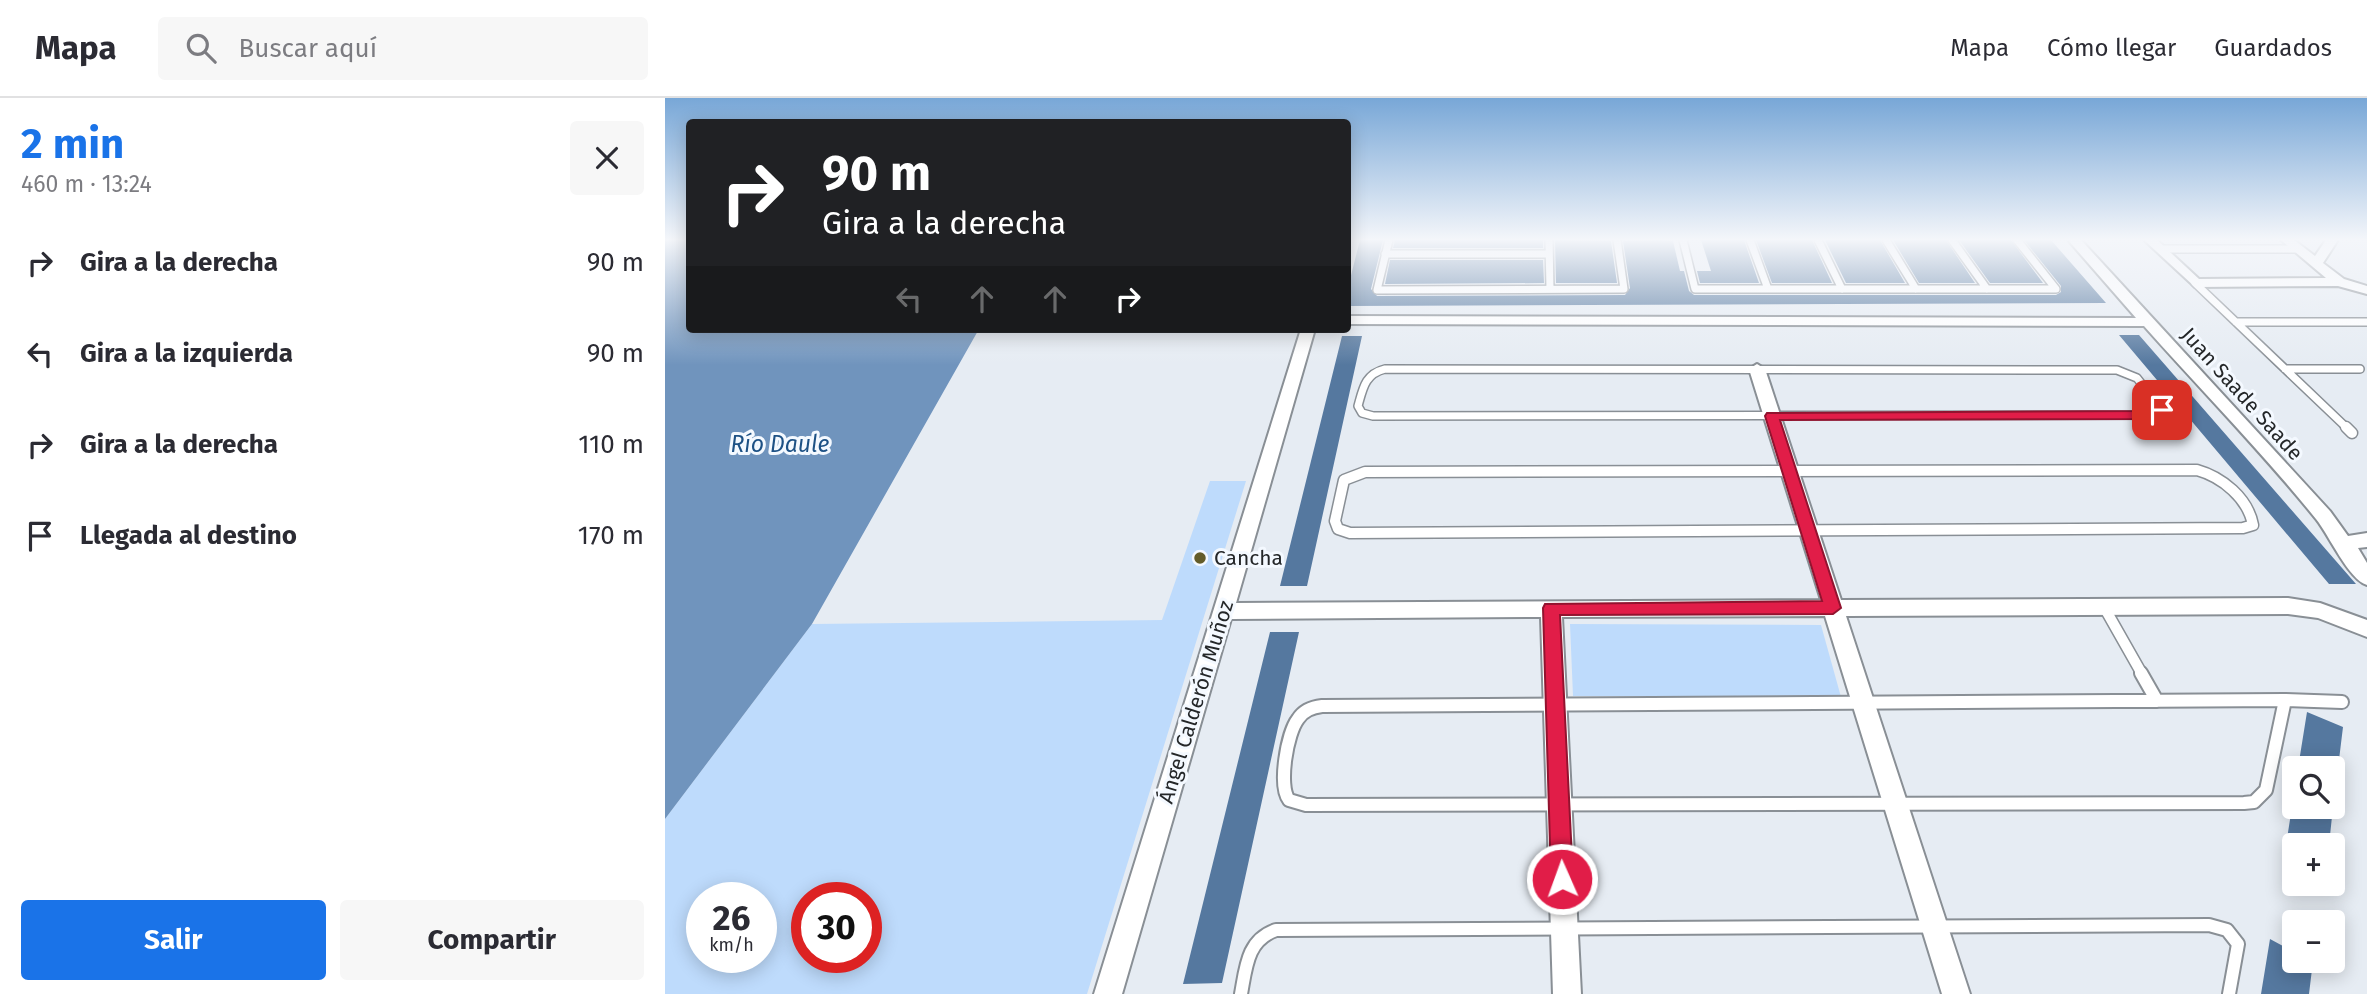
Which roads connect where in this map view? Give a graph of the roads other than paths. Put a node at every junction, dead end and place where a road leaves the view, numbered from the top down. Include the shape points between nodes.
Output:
1 (1379, 282) edge
2 (1550, 282) edge
3 (1623, 282) edge
4 (1694, 282) edge
5 (1765, 282) edge
6 (1838, 282) edge
7 (1912, 282) edge
8 (1982, 282) edge
9 (2050, 282) edge
10 (2112, 282) edge
11 (2195, 282) joint
12 (2339, 282) joint
13 (1550, 289) junction
14 (1768, 289) junction
15 (1842, 289) junction
16 (1916, 289) junction
17 (1987, 289) junction
18 (2367, 290) edge
19 (1351, 320) edge
20 (2148, 322) junction
21 (2237, 322) junction
22 (2366, 322) edge
23 (1307, 333) edge
24 (1757, 369) junction
25 (2285, 369) junction
26 (2360, 369) dead end
27 (1772, 416) junction
28 (2352, 433) dead end
29 (1790, 471) junction
30 (2323, 515) junction
31 (1808, 531) junction
32 (2367, 540) edge
33 (2350, 557) junction
34 (2367, 571) edge
35 (2367, 578) edge
36 (2103, 607) junction
37 (1551, 608) junction
38 (1833, 608) junction
39 (1224, 611) junction
40 (2367, 629) edge
41 (2285, 700) junction
42 (2157, 701) junction
43 (2342, 702) dead end
44 (1863, 703) junction
45 (1555, 705) junction
46 (1895, 804) junction
47 (1559, 805) junction
48 (1934, 926) junction
49 (1564, 929) junction
50 (1108, 994) edge
51 (1241, 994) edge
52 (1567, 994) edge
53 (1956, 994) edge
54 (2229, 994) edge

1 - 13 lane via 1377,290
2 - 13 lane
3 - 13 lane via 1624,289
4 - 14 lane via 1696,289
5 - 14 lane
6 - 15 lane
7 - 16 lane
8 - 17 lane
9 - 17 lane via 2056,289
10 - 20 street, Juan Saade Saade
11 - 12 street
11 - 21 lane
12 - 18 street
14 - 15 lane
15 - 16 lane
16 - 17 lane
19 - 20 street
20 - 30 street, Juan Saade Saade
21 - 22 lane
21 - 25 lane
23 - 39 street, Ángel Calderón Muñoz
24 - 27 street
24 - 27 lane via 2117,370 2137,377 2162,410 2151,415
24 - 27 lane via 1385,369 1365,379 1358,406 1362,413 1373,416
25 - 26 lane
25 - 28 lane
27 - 29 street
29 - 31 street
29 - 31 lane via 2197,470 2224,481 2253,520 2253,525 2243,528
29 - 31 lane via 1365,472 1345,480 1335,525 1350,533
30 - 32 street
30 - 33 street
31 - 38 street
32 - 33 street via 2352,541
33 - 34 street
33 - 35 street
36 - 38 street
36 - 40 street via 2305,607
36 - 42 lane
37 - 38 street
37 - 39 street
37 - 45 street
38 - 44 street
39 - 50 street, Ángel Calderón Muñoz
41 - 42 lane
41 - 43 lane
41 - 46 lane via 2266,790 2254,802
42 - 44 lane
44 - 45 lane
44 - 46 street
45 - 47 street
45 - 47 lane via 1313,707 1295,725 1283,783 1288,799 1305,805
46 - 47 lane
46 - 48 street
47 - 49 street
48 - 49 lane
48 - 53 street
48 - 54 lane via 2216,925 2238,944
49 - 51 lane via 1276,930 1259,936 1253,944
49 - 52 street

